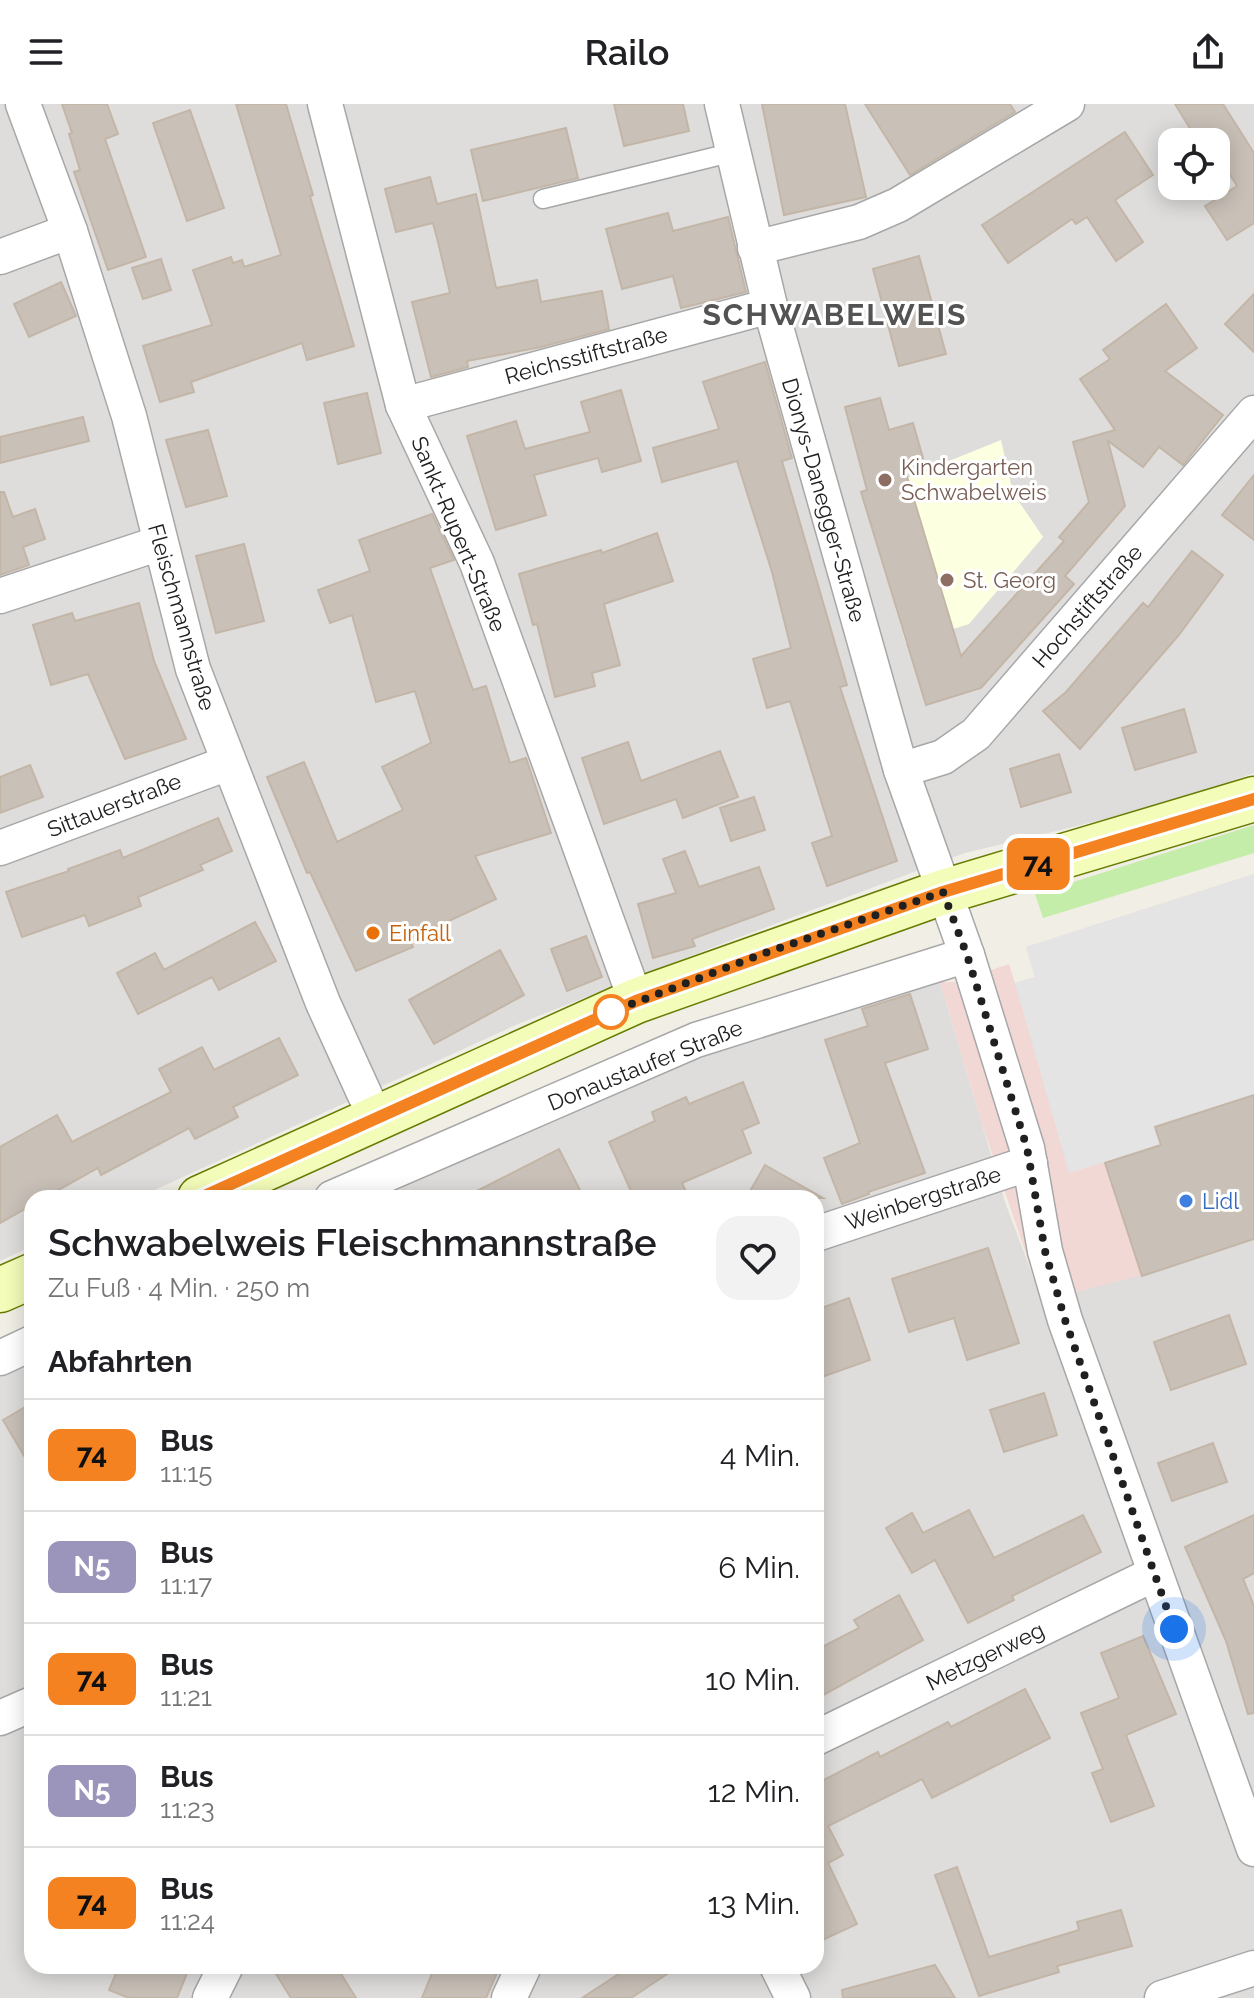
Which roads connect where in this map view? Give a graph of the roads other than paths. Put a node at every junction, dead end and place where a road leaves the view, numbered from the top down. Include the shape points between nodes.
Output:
1 (23, 104) edge
2 (325, 104) edge
3 (722, 104) edge
4 (1067, 104) edge
5 (734, 152) junction
6 (543, 199) dead end
7 (70, 231) junction
8 (755, 248) junction
9 (0, 257) edge
10 (770, 306) junction
11 (403, 405) junction
12 (1254, 413) edge
13 (160, 543) junction
14 (0, 596) edge
15 (228, 763) junction
16 (901, 770) junction
17 (1254, 799) edge
18 (0, 848) edge
19 (943, 892) junction
20 (967, 955) junction
21 (636, 1001) junction
22 (363, 1123) junction
23 (1030, 1163) junction
24 (378, 1188) edge
25 (217, 1190) edge
26 (824, 1231) edge
27 (24, 1280) edge
28 (0, 1290) edge
29 (24, 1347) edge
30 (0, 1358) edge
31 (1154, 1574) junction
32 (24, 1708) edge
33 (0, 1718) edge
34 (824, 1734) edge
35 (1254, 1849) edge
36 (1254, 1968) edge
37 (222, 1974) edge
38 (520, 1974) edge
39 (781, 1974) edge
40 (210, 1998) edge
41 (509, 1998) edge
42 (793, 1998) edge
43 (1162, 1998) edge

1 - 7 street, Fleischmannstraße
2 - 11 street, Sankt-Rupert-Straße
3 - 5 street, Dionys-Danegger-Straße
4 - 8 street via 898,205 859,222
5 - 6 lane
5 - 8 street, Dionys-Danegger-Straße
7 - 9 street
7 - 13 street, Fleischmannstraße via 129,416
8 - 10 street, Dionys-Danegger-Straße
10 - 11 street, Reichsstiftstraße
10 - 16 street, Dionys-Danegger-Straße
11 - 21 street, Sankt-Rupert-Straße via 477,563
12 - 16 street, Hochstiftstraße via 976,734 943,757
13 - 14 street
13 - 15 street, Fleischmannstraße via 193,669
15 - 18 street, Sittauerstraße
15 - 22 street, Fleischmannstraße via 323,1003
16 - 19 street, Dionys-Danegger-Straße
17 - 19 main road
19 - 20 street
19 - 21 main road
20 - 23 street
20 - 24 street, Donaustaufer Straße via 696,1040
21 - 22 main road
22 - 24 street
22 - 25 main road
23 - 26 street, Weinbergstraße
23 - 31 street via 1045,1251 1065,1320
27 - 28 main road
29 - 30 street
31 - 34 street, Metzgerweg
31 - 35 street
32 - 33 street
36 - 43 street
37 - 40 street
38 - 41 street
39 - 42 street

